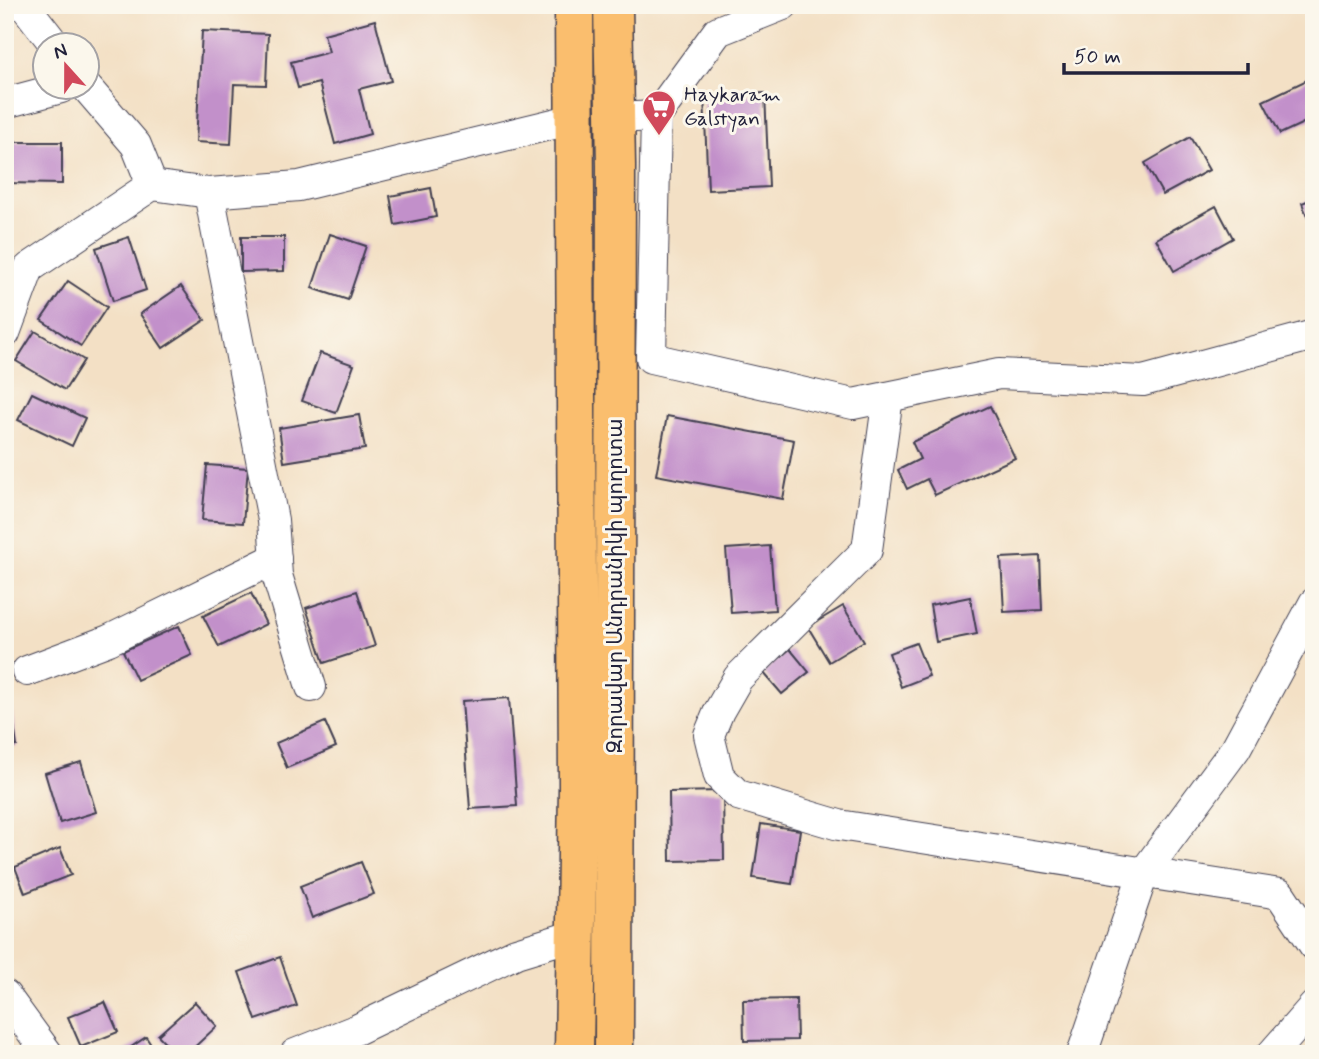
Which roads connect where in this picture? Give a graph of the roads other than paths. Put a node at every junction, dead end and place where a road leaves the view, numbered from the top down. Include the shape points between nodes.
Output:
1 (24, 5) edge
2 (574, 5) edge
3 (613, 5) edge
4 (783, 5) edge
5 (46, 32) edge
6 (32, 96) edge
7 (99, 102) edge
8 (5, 103) edge
9 (656, 116) junction
10 (615, 118) junction
11 (574, 119) junction
12 (152, 185) junction
13 (209, 193) junction
14 (5, 333) edge
15 (1314, 335) edge
16 (888, 397) junction
17 (276, 558) junction
18 (1314, 603) edge
19 (27, 671) dead end
20 (311, 687) dead end
21 (1143, 874) junction
22 (575, 935) junction
23 (1314, 945) edge
24 (5, 995) edge
25 (1314, 1006) edge
26 (48, 1054) edge
27 (295, 1054) edge
28 (574, 1054) edge
29 (614, 1054) edge
30 (1082, 1054) edge
31 (1272, 1054) edge

1 - 5 street
2 - 11 main road, Զորավար Անդրանիկի պողոտա
3 - 10 main road, Զորավար Անդրանիկի պողոտա
4 - 9 street via 718,31
6 - 8 street
7 - 12 street via 136,145
9 - 10 street
9 - 16 street via 651,358 853,404
10 - 11 main road
10 - 29 main road, Զորավար Անդրանիկի պողոտա
11 - 13 street via 299,186
11 - 22 main road, Զորավար Անդրանիկի պողոտա
12 - 13 street
12 - 14 street via 29,268
13 - 17 street via 273,520
15 - 16 street via 1143,381 999,374
16 - 21 street via 867,550 737,678 709,734 719,776 738,795 839,825
17 - 19 street via 108,640
17 - 20 street
18 - 21 street via 1236,748
21 - 23 street via 1280,894
21 - 30 street
22 - 27 street via 516,953
22 - 28 main road, Զորավար Անդրանիկի պողոտա
24 - 26 street
25 - 31 street

